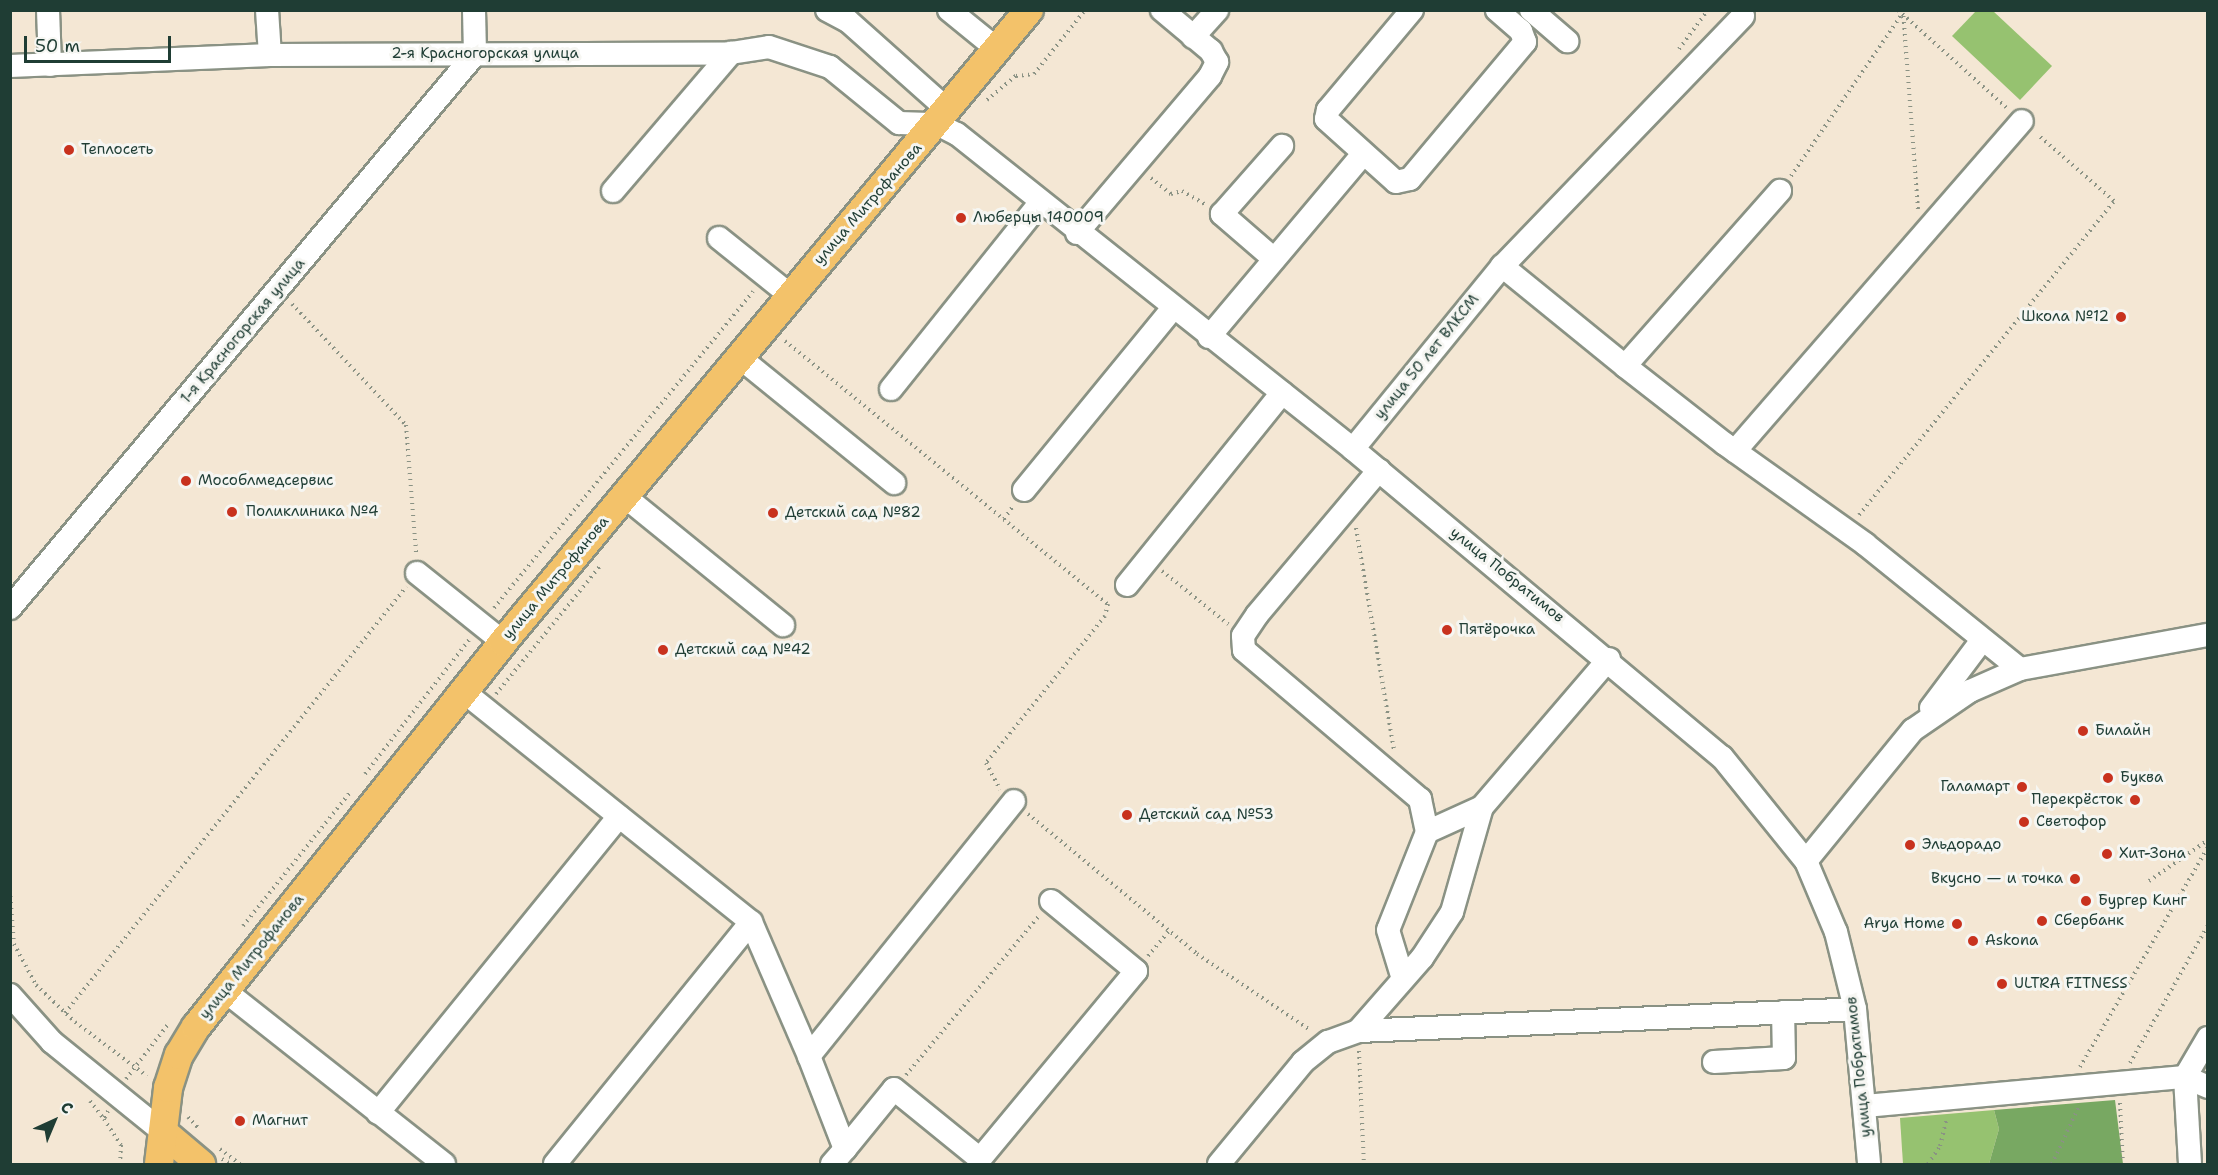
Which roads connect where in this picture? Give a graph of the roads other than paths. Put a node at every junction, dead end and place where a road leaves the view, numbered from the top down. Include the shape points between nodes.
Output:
1 (48, 10) edge
2 (267, 10) edge
3 (474, 10) edge
4 (827, 10) edge
5 (949, 10) edge
6 (1029, 10) edge
7 (1162, 10) edge
8 (1217, 10) edge
9 (1413, 10) edge
10 (1497, 10) edge
11 (1531, 10) edge
12 (1743, 16) dead end
13 (1193, 37) junction
14 (1567, 41) dead end
15 (997, 49) junction
16 (731, 52) junction
17 (476, 54) junction
18 (270, 55) junction
19 (50, 65) junction
20 (10, 66) edge
21 (942, 117) junction
22 (2022, 121) road end
23 (1282, 146) dead end
24 (1363, 154) junction
25 (613, 190) dead end
26 (1780, 191) road end
27 (1040, 203) junction
28 (1077, 233) junction
29 (719, 238) dead end
30 (1274, 259) junction
31 (1502, 266) junction
32 (790, 295) junction
33 (1172, 309) junction
34 (1209, 337) junction
35 (739, 357) junction
36 (1625, 366) junction
37 (891, 389) dead end
38 (1282, 393) junction
39 (1353, 449) junction
40 (1735, 451) junction
41 (1379, 470) junction
42 (894, 483) dead end
43 (1024, 490) dead end
44 (624, 496) junction
45 (417, 573) road end
46 (1127, 585) dead end
47 (10, 608) edge
48 (783, 624) dead end
49 (2208, 635) edge
50 (1982, 640) junction
51 (503, 642) junction
52 (1609, 659) junction
53 (2020, 669) junction
54 (472, 698) junction
55 (1913, 730) junction
56 (1014, 801) road end
57 (1482, 807) junction
58 (619, 816) junction
59 (1427, 832) junction
60 (1806, 861) junction
61 (1051, 901) road end
62 (751, 922) junction
63 (1403, 979) junction
64 (225, 991) junction
65 (10, 995) edge
66 (1855, 1009) junction
67 (1783, 1012) junction
68 (1358, 1031) junction
69 (2208, 1038) edge
70 (808, 1056) junction
71 (1714, 1062) dead end
72 (2185, 1077) junction
73 (2208, 1087) edge
74 (1865, 1106) junction
75 (378, 1113) junction
76 (163, 1132) junction
77 (209, 1150) edge
78 (839, 1156) edge
79 (159, 1164) edge
80 (444, 1164) edge
81 (555, 1164) edge
82 (1219, 1164) edge
83 (1869, 1164) edge
84 (2190, 1164) edge

1 - 19 street
2 - 18 street
3 - 17 street
4 - 21 street via 848,21
5 - 15 street
6 - 15 main road, улица Митрофанова
7 - 13 street
8 - 13 street
9 - 24 street via 1328,110 1326,119
10 - 24 street via 1521,31 1525,42 1410,179 1396,182
11 - 14 street
12 - 31 street, улица 50 лет ВЛКСМ
13 - 28 street via 1211,51 1217,63 1210,76
15 - 21 main road, улица Митрофанова
16 - 17 street, 2-я Красногорская улица
16 - 21 street, 2-я Красногорская улица via 769,47 830,67 899,123
16 - 25 street
17 - 18 street, 2-я Красногорская улица
17 - 47 street, 1-я Красногорская улица
18 - 19 street, 2-я Красногорская улица
19 - 20 street, 2-я Красногорская улица
21 - 27 street, улица Побратимов
21 - 32 main road, улица Митрофанова
22 - 40 street
23 - 30 street via 1222,214
24 - 30 street
26 - 36 street
27 - 28 street, улица Побратимов
27 - 37 street
28 - 33 street, улица Побратимов
29 - 32 street
30 - 34 street
31 - 36 street
31 - 39 street, улица 50 лет ВЛКСМ
32 - 35 main road, улица Митрофанова
33 - 34 street, улица Побратимов
33 - 43 street
34 - 38 street, улица Побратимов
35 - 42 street
35 - 44 main road, улица Митрофанова
36 - 40 street
38 - 39 street, улица Побратимов
38 - 46 street
39 - 41 street, улица Побратимов
40 - 50 street via 1846,530
41 - 52 street, улица Побратимов
41 - 59 street via 1243,636 1244,650 1420,799
44 - 48 street
44 - 51 main road, улица Митрофанова
45 - 51 street
49 - 53 street
50 - 53 street
50 - 55 street
51 - 54 main road, улица Митрофанова
52 - 57 street
52 - 60 street, улица Побратимов via 1722,757
53 - 55 street via 1970,691
54 - 58 street
54 - 64 main road, улица Митрофанова
55 - 60 street
56 - 70 street
57 - 59 street
57 - 63 street via 1452,912
58 - 62 street
58 - 75 street
59 - 63 street via 1388,930
60 - 66 street, улица Побратимов via 1836,932
61 - 78 street via 1136,970 980,1159 894,1089
62 - 70 street
62 - 81 street
63 - 68 street
64 - 75 street
64 - 76 main road, улица Митрофанова via 179,1055
65 - 76 street via 52,1042
66 - 67 street
66 - 74 street, улица Побратимов
67 - 68 street
67 - 71 street via 1784,1058
68 - 82 street via 1328,1042 1303,1062
69 - 72 street
70 - 78 street
72 - 73 street
72 - 74 street
72 - 84 street
74 - 83 street, улица Побратимов
75 - 80 street
76 - 77 main road
76 - 79 main road, улица Митрофанова

